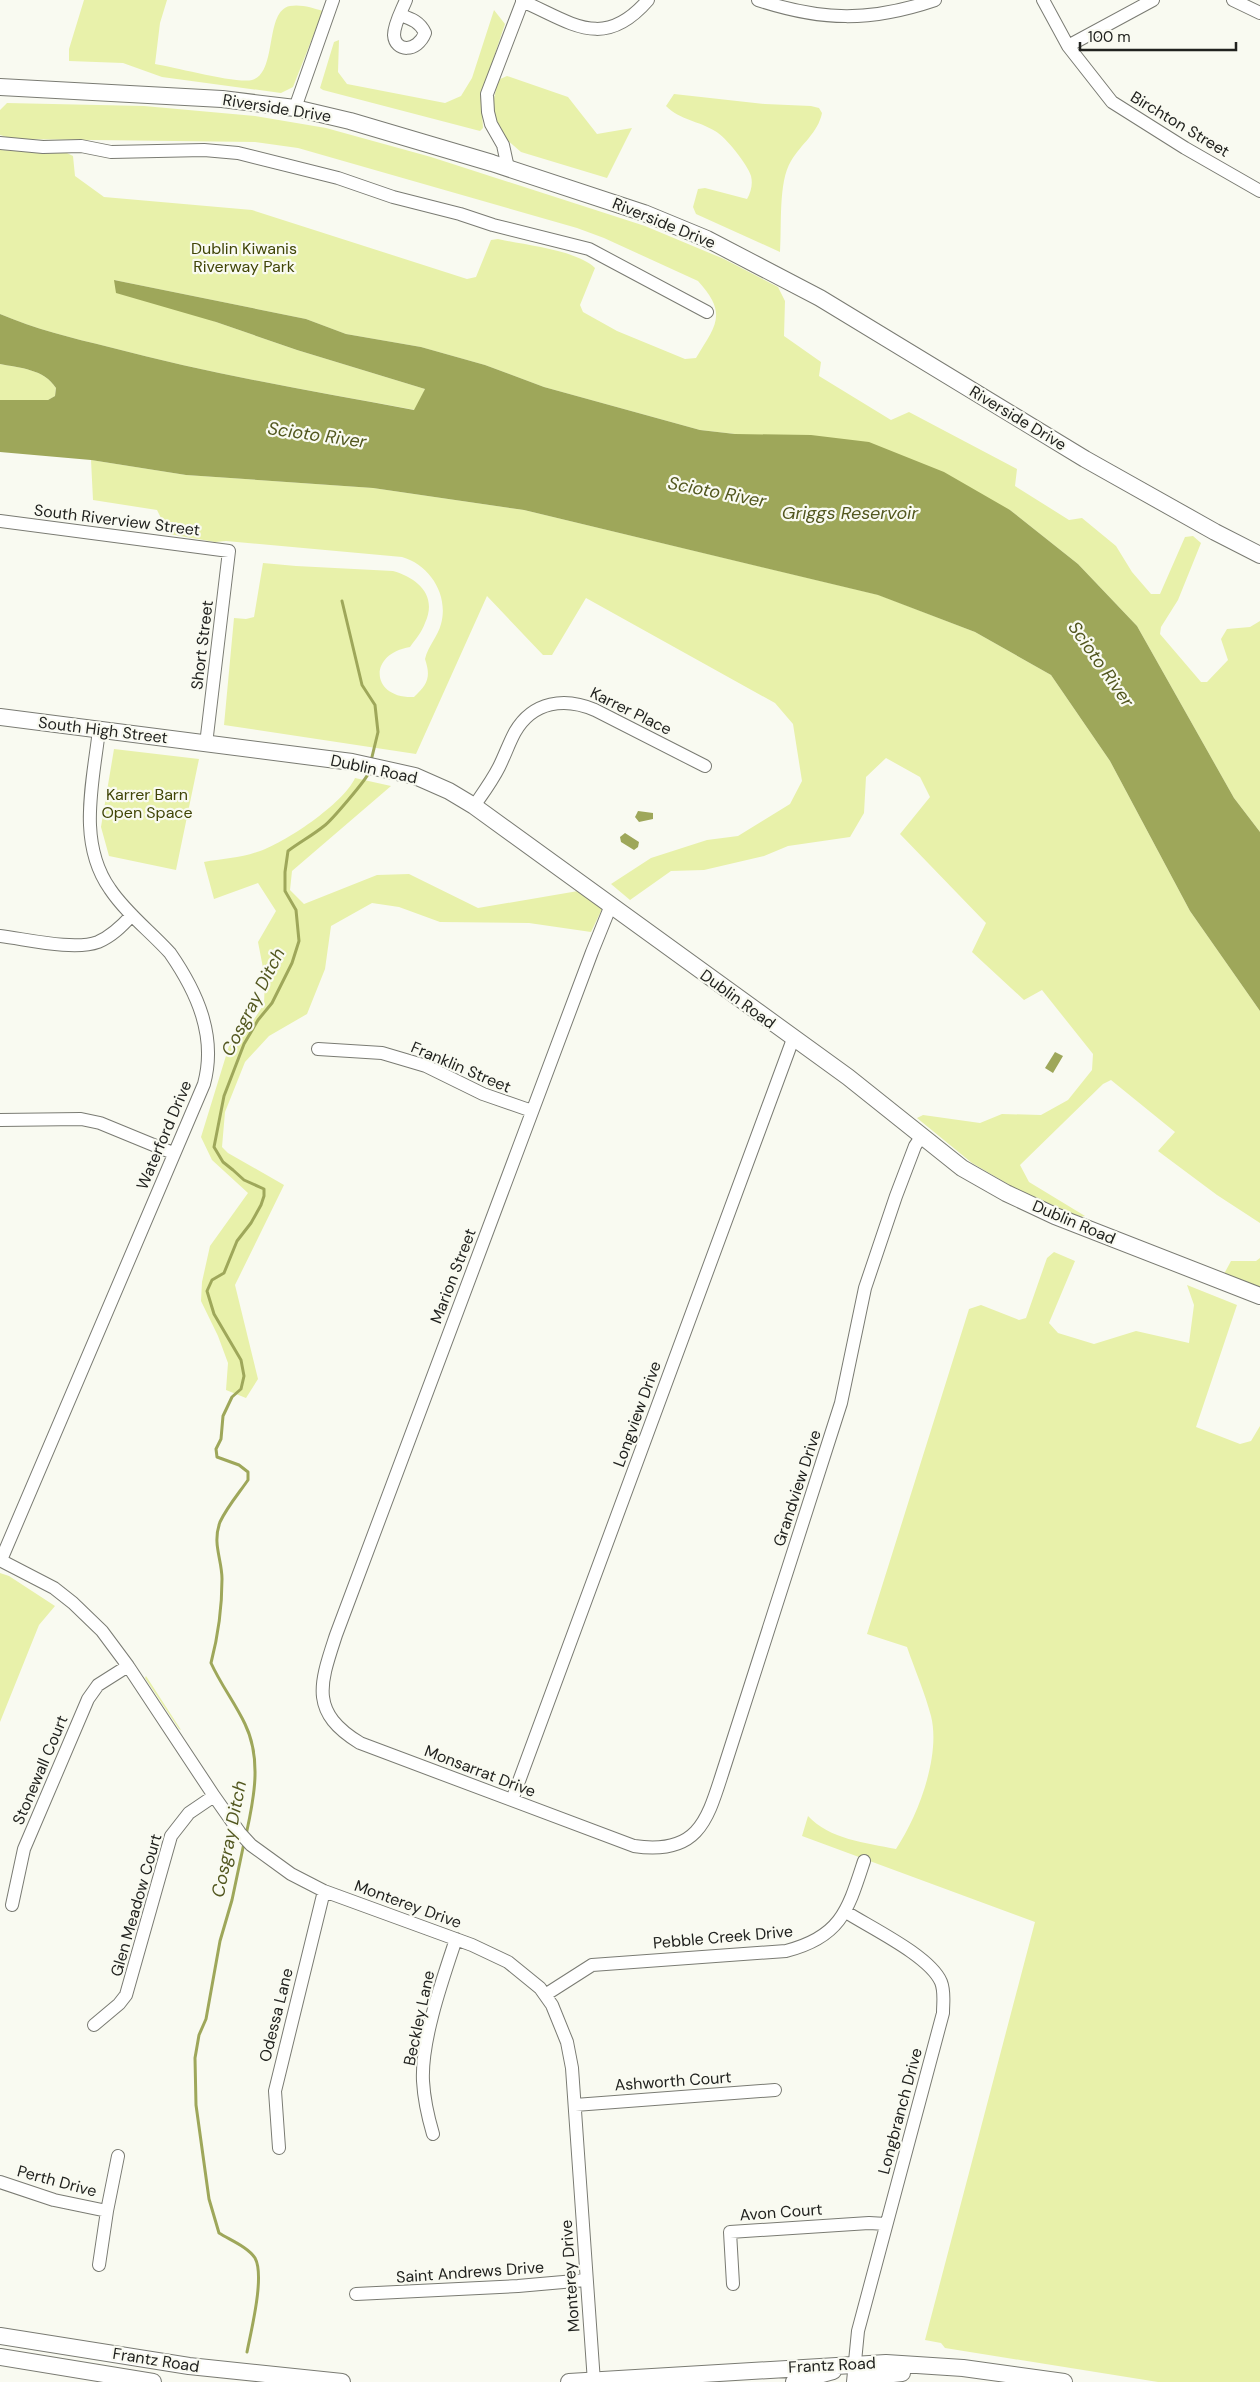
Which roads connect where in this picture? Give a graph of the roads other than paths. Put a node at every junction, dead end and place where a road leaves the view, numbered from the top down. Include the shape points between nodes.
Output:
1 (333, 0) edge
2 (406, 0) edge
3 (522, 0) edge
4 (648, 0) edge
5 (758, 0) edge
6 (935, 0) edge
7 (1043, 0) edge
8 (1153, 0) edge
9 (1233, 0) edge
10 (1260, 14) edge
11 (400, 15) dead end
12 (1068, 46) junction
13 (0, 87) edge
14 (295, 108) junction
15 (0, 144) edge
16 (508, 168) junction
17 (1260, 191) edge
18 (707, 312) dead end
19 (0, 521) edge
20 (229, 551) joint
21 (1260, 555) edge
22 (0, 717) edge
23 (99, 730) junction
24 (206, 744) junction
25 (705, 766) dead end
26 (474, 806) junction
27 (611, 906) junction
28 (132, 915) junction
29 (0, 936) edge
30 (793, 1039) junction
31 (318, 1049) dead end
32 (532, 1111) junction
33 (0, 1120) edge
34 (921, 1137) junction
35 (173, 1153) junction
36 (1260, 1296) edge
37 (1, 1560) edge
38 (328, 1659) joint
39 (128, 1666) junction
40 (214, 1796) junction
41 (512, 1800) junction
42 (685, 1841) joint
43 (864, 1861) dead end
44 (324, 1892) junction
45 (12, 1905) dead end
46 (846, 1912) junction
47 (456, 1939) junction
48 (545, 1995) junction
49 (94, 2025) dead end
50 (775, 2090) dead end
51 (575, 2105) junction
52 (433, 2134) dead end
53 (279, 2148) dead end
54 (118, 2156) dead end
55 (0, 2182) edge
56 (107, 2211) junction
57 (886, 2224) junction
58 (99, 2265) dead end
59 (586, 2280) junction
60 (733, 2284) dead end
61 (356, 2294) dead end
62 (0, 2336) edge
63 (0, 2357) edge
64 (853, 2364) junction
65 (954, 2367) junction
66 (594, 2381) edge
67 (153, 2382) edge
68 (342, 2382) edge
69 (569, 2382) edge
70 (794, 2382) edge
71 (853, 2382) edge
72 (858, 2382) edge
73 (1064, 2382) edge

1 - 14 street
2 - 11 street
3 - 4 street via 567,24 584,28 609,27 633,16
3 - 16 street via 487,94 491,124 503,146
5 - 6 street via 808,14 847,18
7 - 12 street, Birchton Street
8 - 12 street
9 - 10 street
12 - 17 street, Birchton Street via 1112,102
13 - 14 main road, Riverside Drive via 222,99
14 - 16 main road, Riverside Drive
15 - 18 street via 43,148 81,146 111,152 204,150 238,153 338,178 392,198 589,249
16 - 21 main road, Riverside Drive via 638,211 737,254 820,298 1085,459
19 - 20 street, South Riverview Street
20 - 24 street, Short Street
22 - 23 main road, South High Street
23 - 24 main road, South High Street
23 - 28 street, Waterford Drive via 89,811 90,840 101,875
24 - 26 main road, Dublin Road via 388,768 427,780
25 - 26 street, Karrer Place via 595,710 563,701 534,710 524,719 489,785
26 - 27 main road, Dublin Road
27 - 30 main road, Dublin Road
27 - 32 street, Marion Street
28 - 29 street via 119,928 96,942 68,945
28 - 35 street, Waterford Drive via 177,964 209,1035 204,1084
30 - 34 main road, Dublin Road via 848,1077
30 - 41 street, Longview Drive
31 - 32 street, Franklin Street via 382,1053 400,1058
32 - 38 street, Marion Street
33 - 35 street via 81,1119 100,1122
34 - 36 main road, Dublin Road via 962,1168 1006,1193
34 - 42 street, Grandview Drive via 896,1196 865,1288 841,1403 720,1782 704,1822
35 - 37 street, Waterford Drive
37 - 39 street, Monterey Drive via 31,1574 73,1603 102,1631
38 - 41 street, Monsarrat Drive via 322,1693 327,1713 340,1731 360,1743
39 - 40 street, Monterey Drive
39 - 45 street, Stonewall Court via 98,1685 88,1699 24,1849
40 - 44 street, Monterey Drive via 240,1834 252,1845 291,1874
40 - 49 street, Glen Meadow Court via 189,1813 171,1836 126,1995
41 - 42 street, Monsarrat Drive via 634,1846 656,1849
43 - 46 street, Pebble Creek Drive
44 - 47 street, Monterey Drive
44 - 53 street, Odessa Lane via 276,2091
46 - 48 street, Pebble Creek Drive via 826,1933 806,1946 786,1951 592,1965
46 - 57 street, Longbranch Drive via 923,1960 937,1974 944,1993 943,2013
47 - 48 street, Monterey Drive via 501,1957 527,1976
47 - 52 street, Beckley Lane via 424,2060 425,2098
48 - 51 street, Monterey Drive via 561,2023 567,2042
50 - 51 street, Ashworth Court
51 - 59 street, Monterey Drive
54 - 56 street
55 - 56 street, Perth Drive via 54,2200
56 - 58 street
57 - 60 street, Avon Court via 869,2222 730,2232
57 - 64 street, Longbranch Drive via 858,2331
59 - 61 street, Saint Andrews Drive
59 - 66 street, Monterey Drive
62 - 68 main road, Frantz Road via 189,2366
63 - 67 main road, Frantz Road
64 - 65 main road, Frantz Road
64 - 66 main road, Frantz Road
64 - 70 main road
64 - 71 street, Longbranch Drive
65 - 72 main road via 885,2374
65 - 73 main road, Frantz Road
66 - 69 main road, Frantz Road

